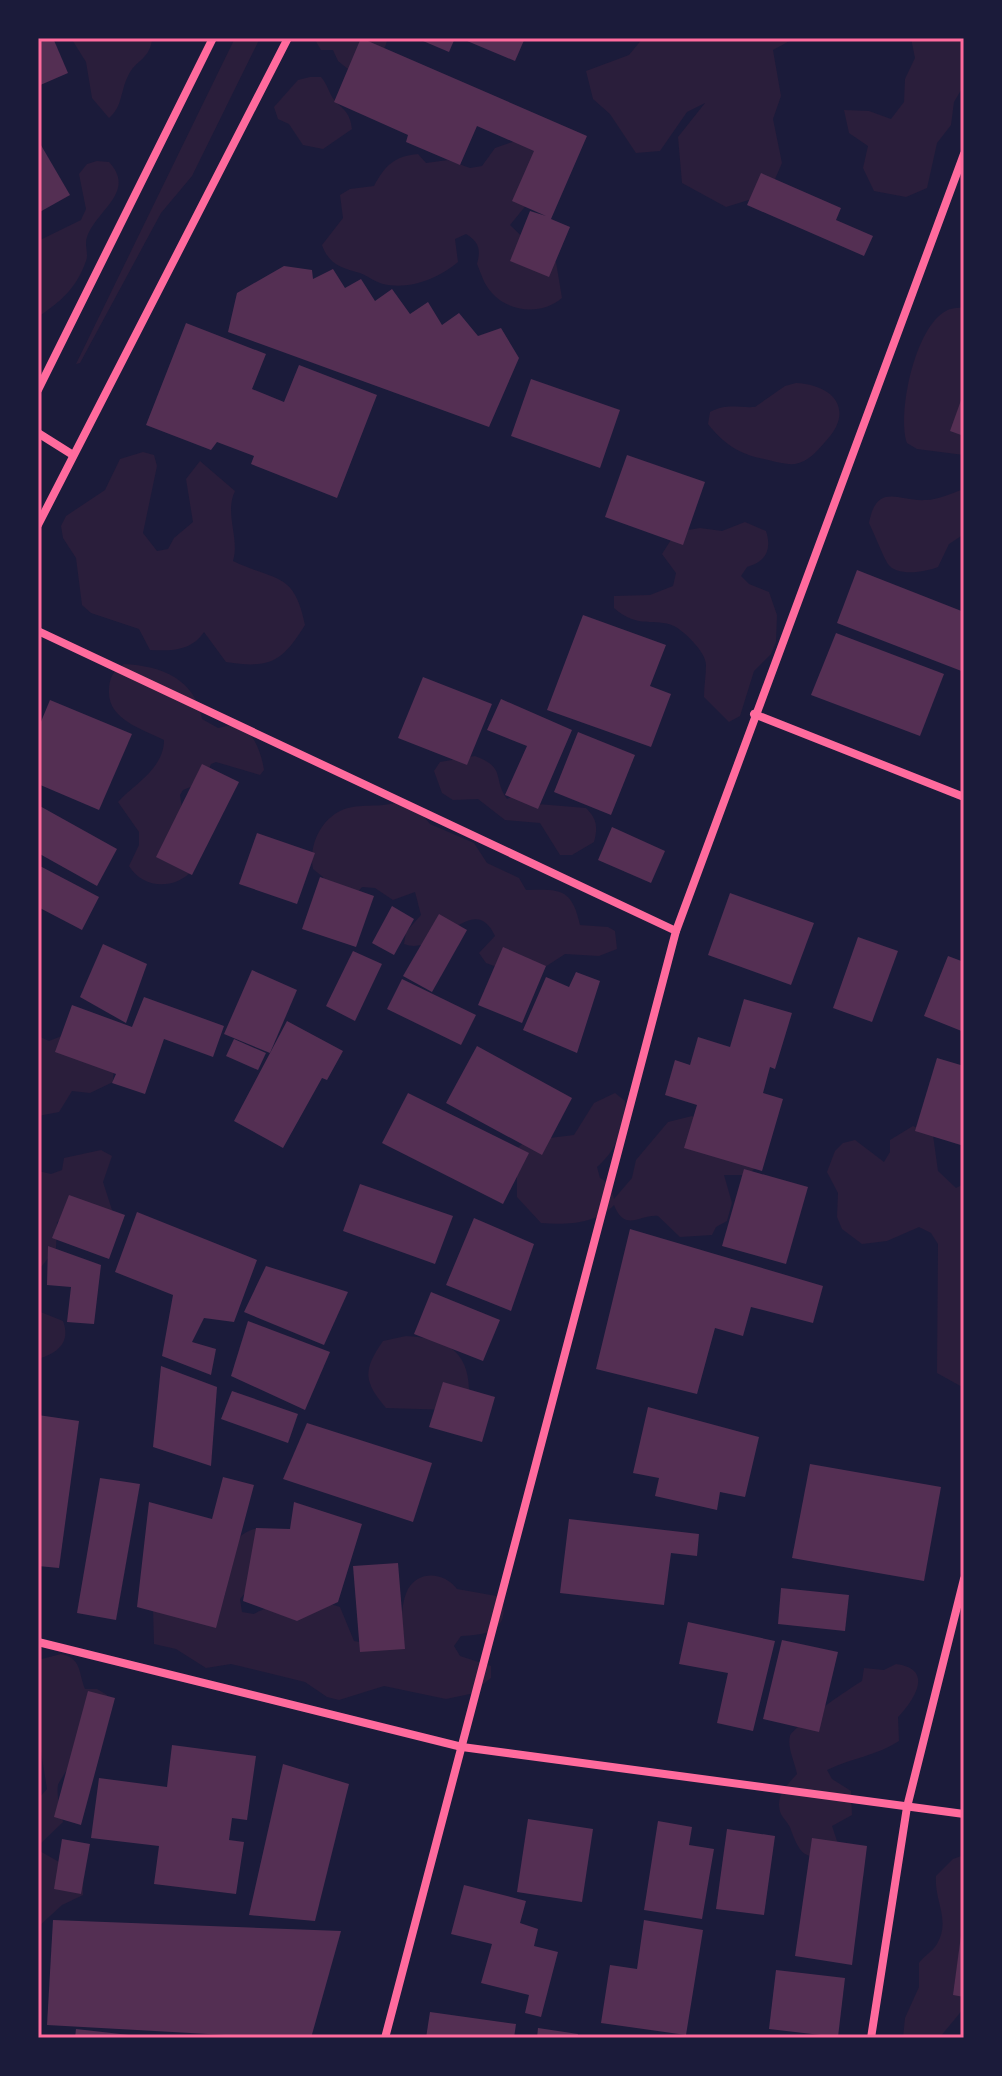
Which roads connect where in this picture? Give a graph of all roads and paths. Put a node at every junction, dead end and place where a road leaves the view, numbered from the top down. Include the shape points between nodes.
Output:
1 (213, 38) edge
2 (288, 38) edge
3 (964, 154) edge
4 (38, 390) edge
5 (38, 433) edge
6 (73, 455) junction
7 (38, 525) edge
8 (38, 631) edge
9 (754, 714) junction
10 (964, 797) edge
11 (676, 931) junction
12 (964, 1579) edge
13 (38, 1642) edge
14 (462, 1747) junction
15 (907, 1807) junction
16 (964, 1814) edge
17 (385, 2038) edge
18 (871, 2038) edge

1 - 4 street
2 - 6 street
3 - 9 street
5 - 6 street
6 - 7 street
8 - 11 street
9 - 10 street
9 - 11 street
11 - 14 street
12 - 15 street
13 - 14 street
14 - 15 street
14 - 17 street
15 - 16 street
15 - 18 street

